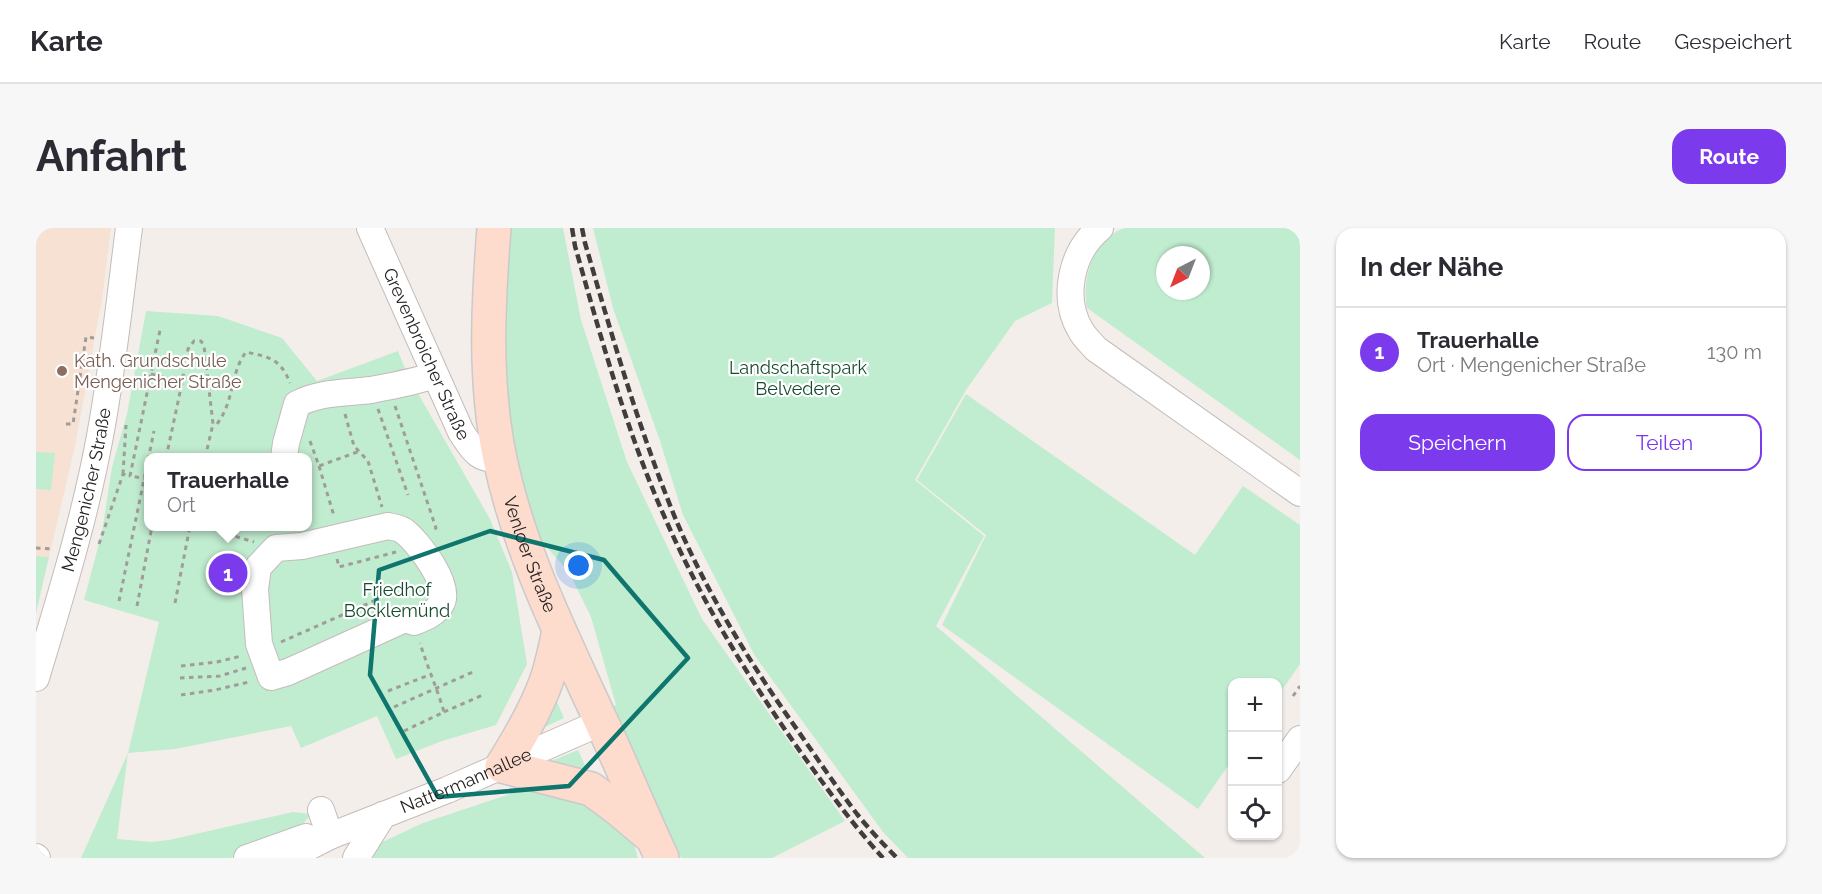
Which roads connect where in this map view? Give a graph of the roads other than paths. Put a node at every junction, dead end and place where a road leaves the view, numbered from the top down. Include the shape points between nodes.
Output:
1 (129, 228) edge
2 (370, 228) edge
3 (494, 228) edge
4 (1100, 228) edge
5 (435, 375) junction
6 (285, 453) edge
7 (500, 459) junction
8 (1298, 487) edge
9 (281, 541) edge
10 (559, 631) junction
11 (36, 678) edge
12 (602, 722) junction
13 (1300, 739) edge
14 (1282, 764) edge
15 (502, 766) junction
16 (321, 810) dead end
17 (383, 815) junction
18 (331, 847) edge
19 (658, 849) edge
20 (247, 858) edge
21 (287, 858) edge
22 (356, 858) edge

1 - 11 street, Mengenicher Straße via 100,439 72,556
2 - 5 street, Grevenbroicher Straße
3 - 7 main road, Venloer Straße via 489,339
4 - 8 street via 1089,237 1072,270 1071,306 1081,332 1096,349
5 - 6 street via 297,404
5 - 7 street, Grevenbroicher Straße via 461,432 476,453
7 - 10 main road, Venloer Straße via 534,572
9 - 9 street via 302,546 333,530 388,526 404,531 434,567 443,590 442,603 431,615 414,622 405,619 271,677 259,644 255,589 258,567
10 - 12 main road, Venloer Straße
10 - 15 main road via 541,695
12 - 15 street, Nattermannallee
12 - 19 main road, Venloer Straße
13 - 14 street
15 - 17 street, Nattermannallee
15 - 19 main road via 591,789 617,808
16 - 18 street
17 - 18 street, Nattermannallee via 355,827
17 - 22 street
18 - 20 street, Nattermannallee via 306,837
18 - 21 street, Nattermannallee

